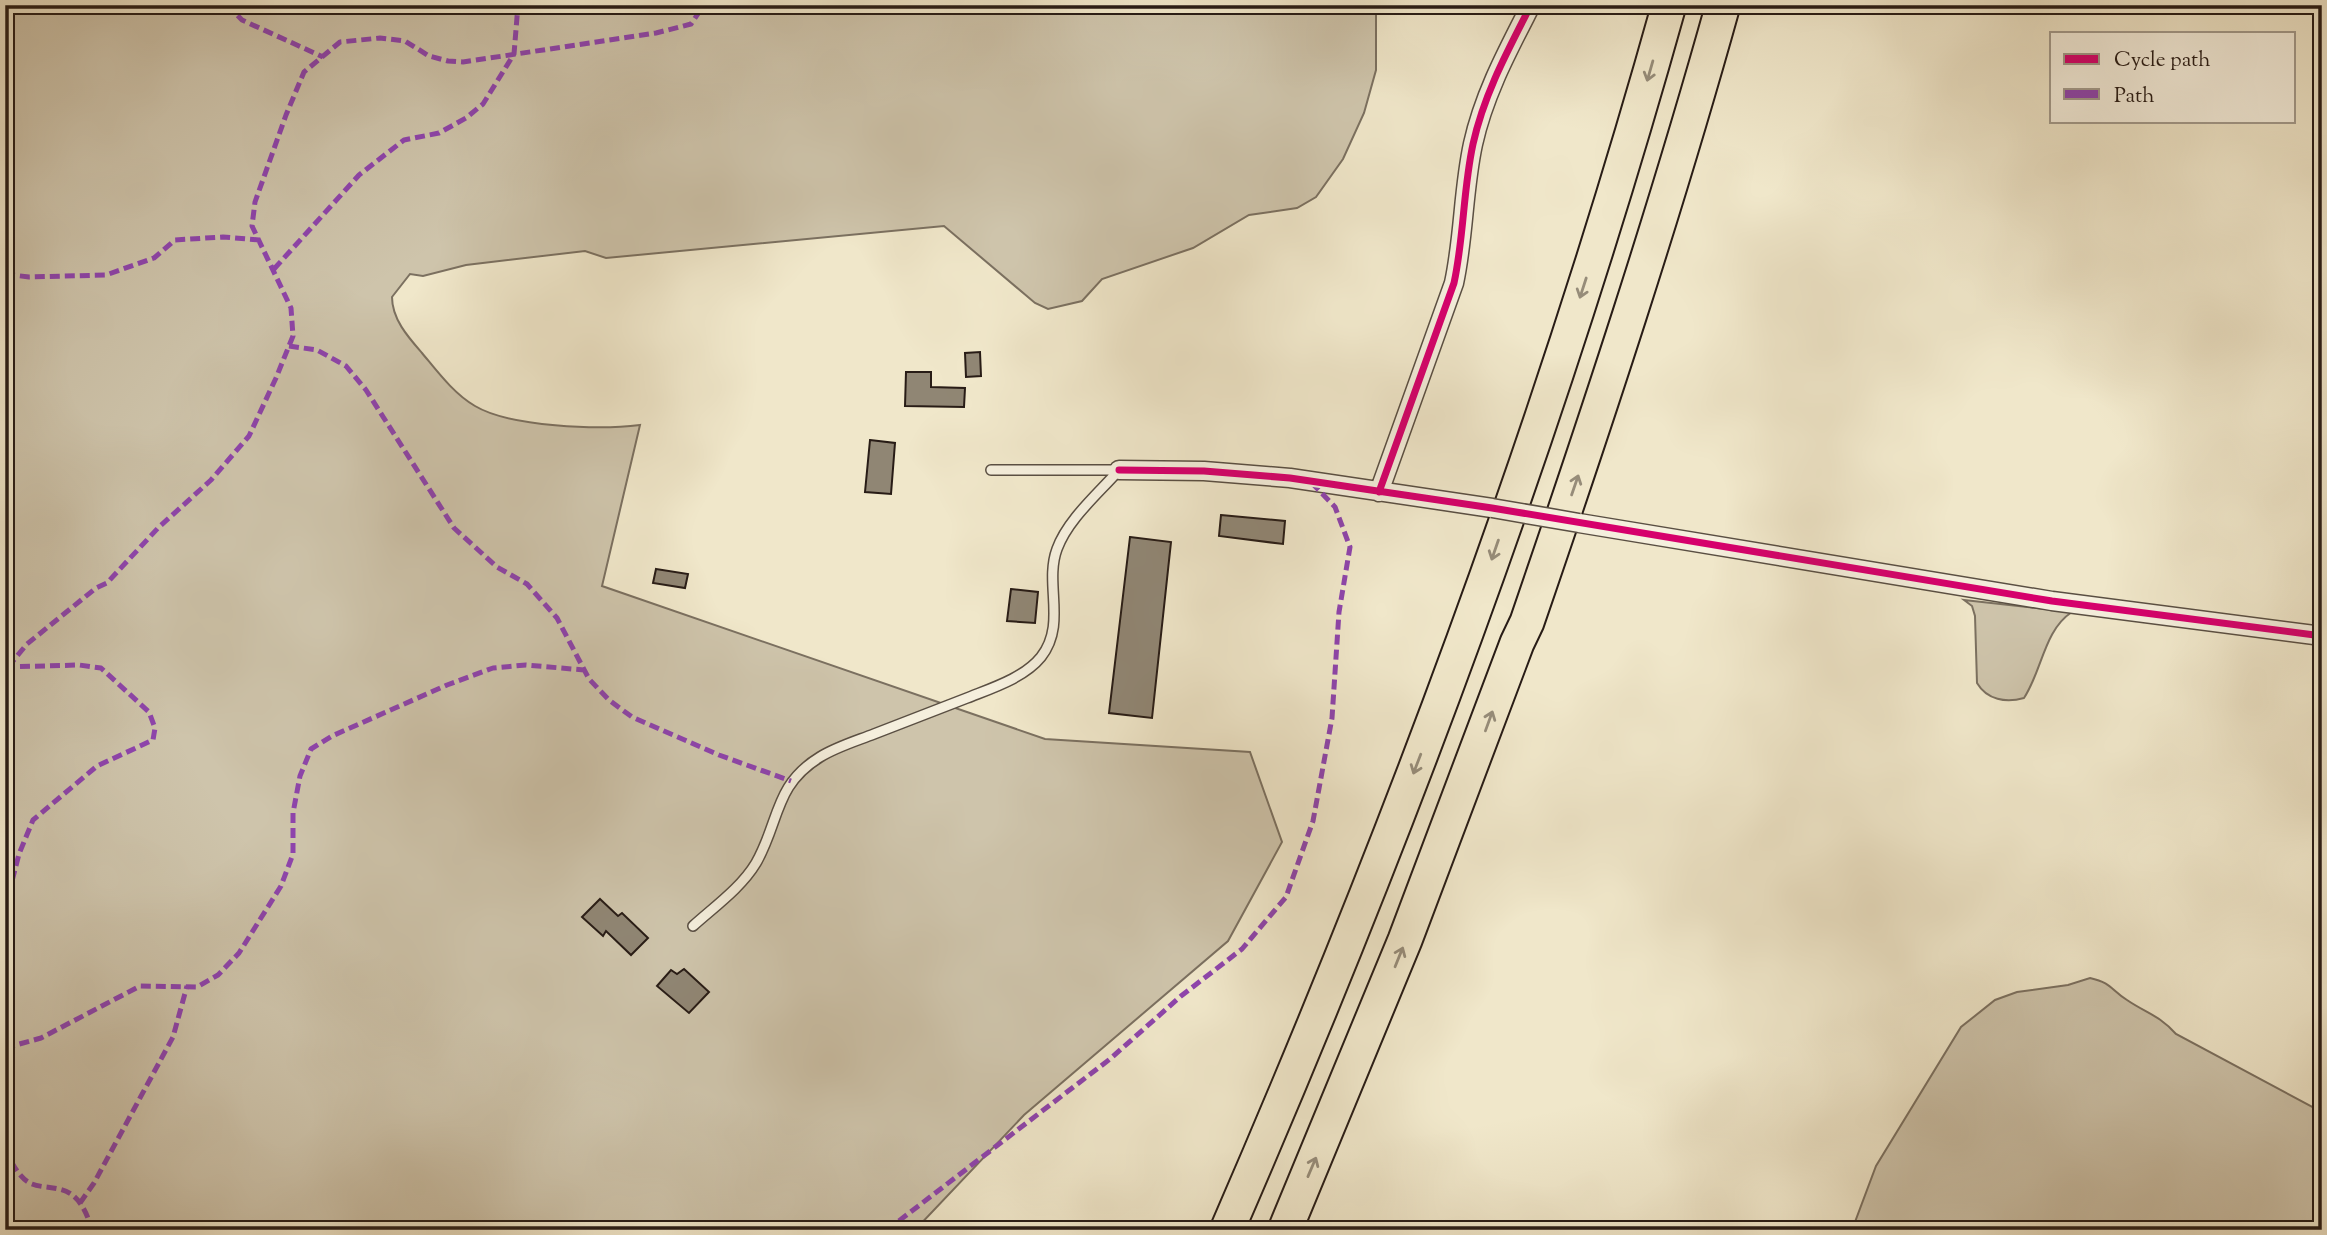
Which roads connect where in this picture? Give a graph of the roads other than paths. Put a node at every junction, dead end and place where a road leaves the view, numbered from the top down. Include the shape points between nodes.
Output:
1 (1531, 5) edge
2 (1669, 5) edge
3 (1724, 5) edge
4 (991, 470) dead end
5 (1119, 470) junction
6 (1379, 492) junction
7 (2322, 636) edge
8 (693, 926) dead end
9 (1227, 1230) edge
10 (1285, 1230) edge

1 - 6 street via 1480,118 1469,162 1454,283
2 -> 9 highway via 1541,418 1451,673 1352,933
10 -> 3 highway via 1405,940 1527,622 1612,374
4 - 5 lane
5 - 6 street via 1290,478
5 - 8 lane via 1069,527 1057,549 1054,630 1040,658 990,689 823,754 802,768 783,796 746,877
6 - 7 street, bridge via 2052,601

